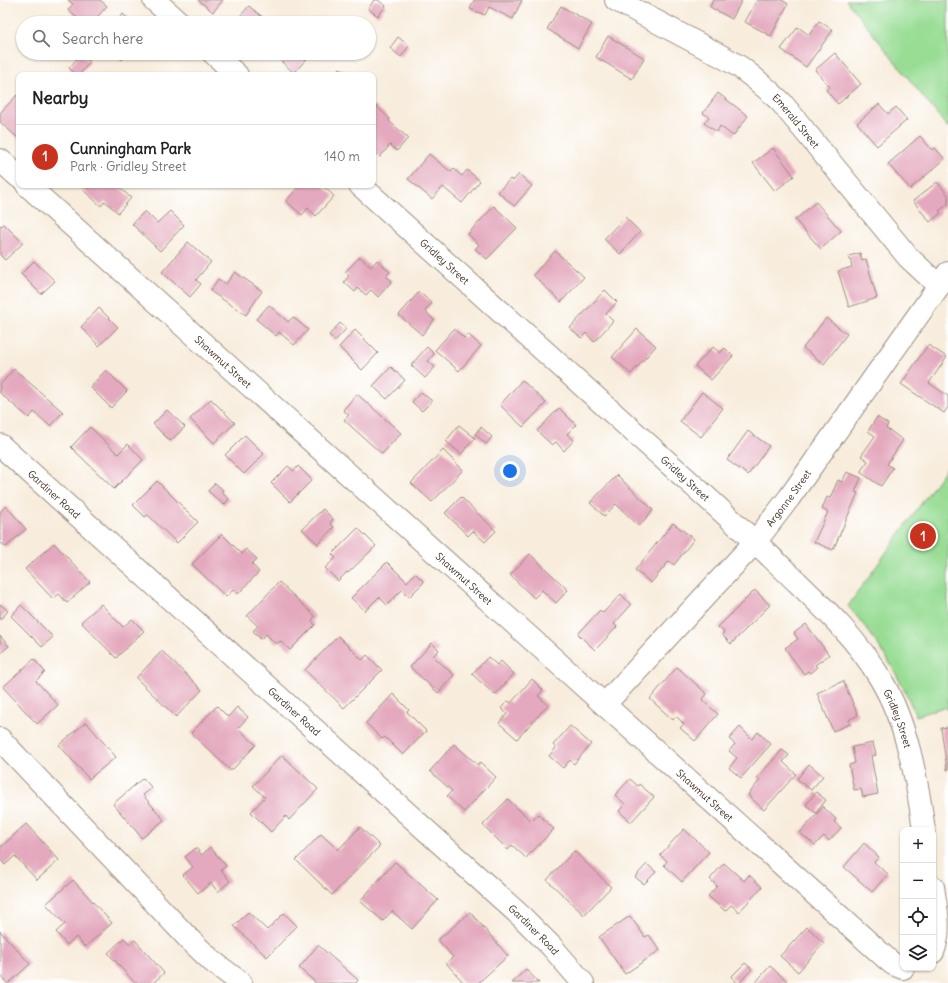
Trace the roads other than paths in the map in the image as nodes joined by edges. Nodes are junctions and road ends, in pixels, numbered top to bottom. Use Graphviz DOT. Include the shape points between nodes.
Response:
graph roads {
  1 [pos="154,0"];
  2 [pos="616,0"];
  3 [pos="172,16"];
  4 [pos="221,60"];
  5 [pos="234,72"];
  6 [pos="0,160"];
  7 [pos="16,174"];
  8 [pos="30,188"];
  9 [pos="363,188"];
  10 [pos="943,279"];
  11 [pos="0,445"];
  12 [pos="756,541"];
  13 [pos="605,704"];
  14 [pos="0,739"];
  15 [pos="924,827"];
  16 [pos="935,899"];
  17 [pos="936,943"];
  18 [pos="900,967"];
  19 [pos="241,983"];
  20 [pos="583,983"];
  1 -- 3 [label="street"];
  2 -- 10 [label="street, Emerald Street" via="740,67 768,90 792,114 908,257"];
  4 -- 5 [label="street"];
  6 -- 7 [label="street"];
  8 -- 13 [label="street, Shawmut Street"];
  9 -- 12 [label="street, Gridley Street"];
  10 -- 12 [label="street, Argonne Street"];
  11 -- 20 [label="street, Gardiner Road" via="523,918"];
  12 -- 13 [label="street, Argonne Street"];
  12 -- 15 [label="street, Gridley Street" via="831,614 858,645 880,678 890,696 904,734"];
  13 -- 18 [label="street, Shawmut Street" via="886,958"];
  14 -- 19 [label="street" via="190,940"];
  16 -- 17 [label="street" via="938,916"];
}
